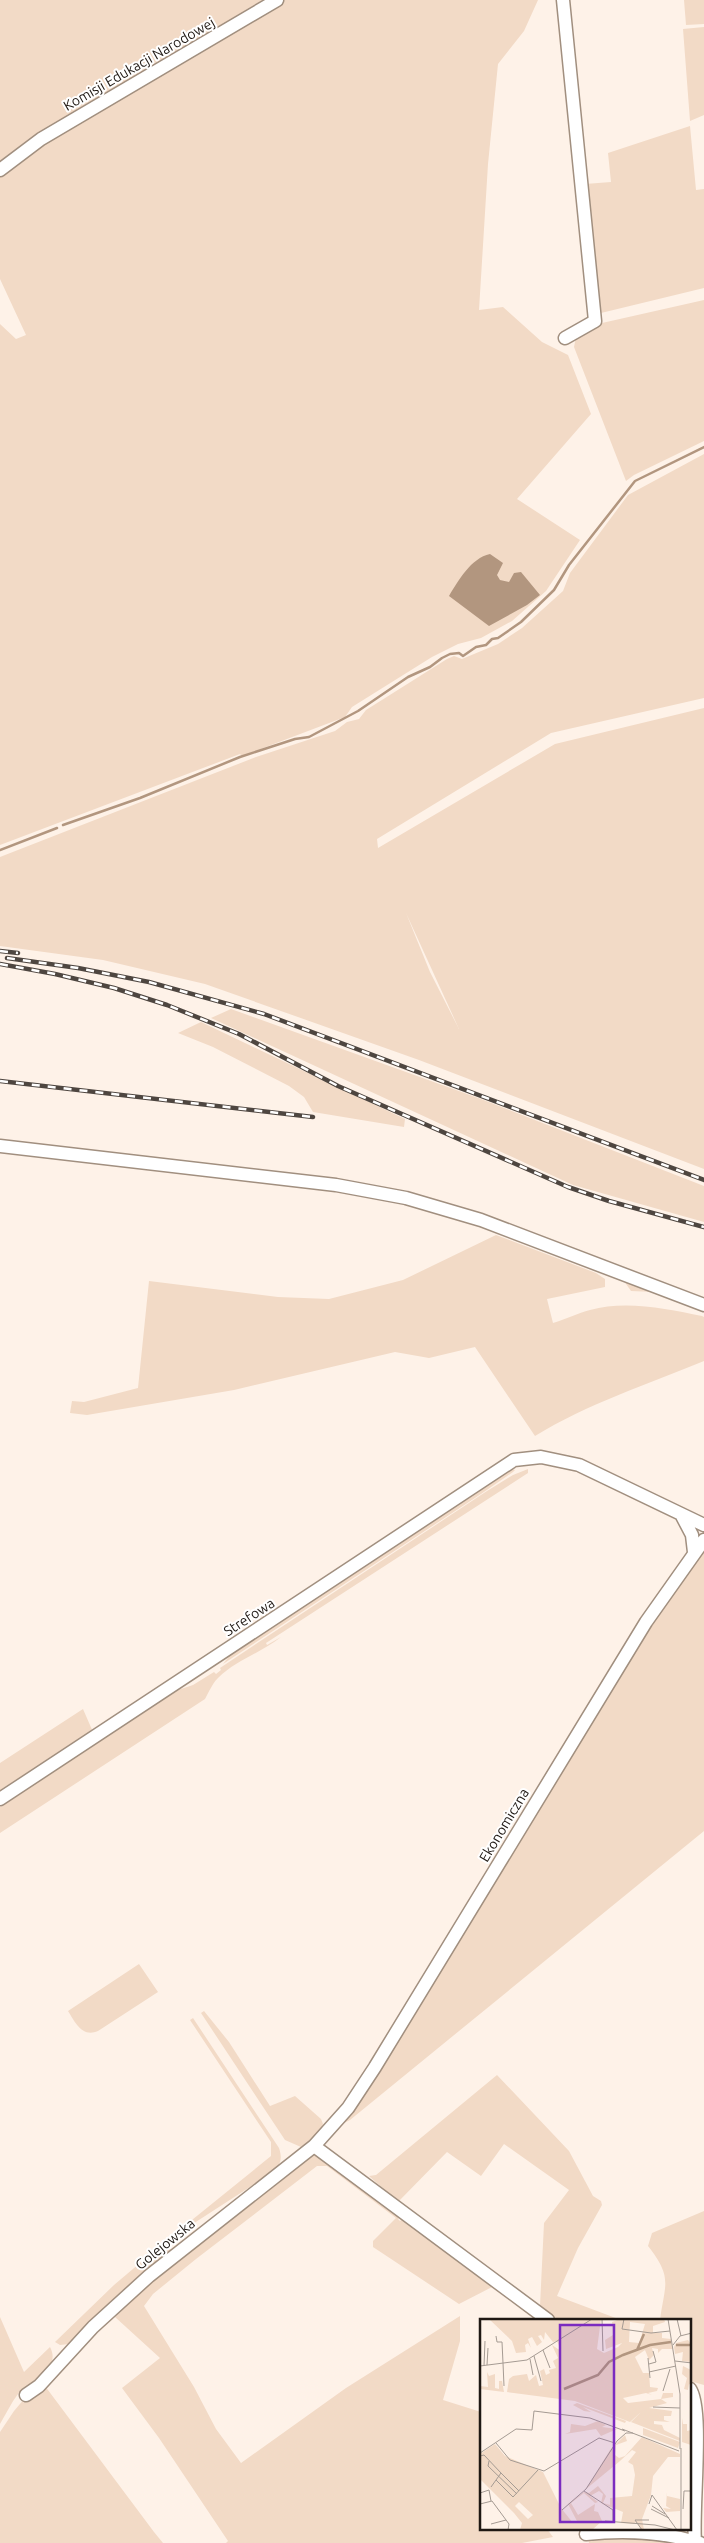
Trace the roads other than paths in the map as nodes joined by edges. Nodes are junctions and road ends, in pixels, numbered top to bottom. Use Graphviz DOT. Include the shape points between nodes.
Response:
graph roads {
  1 [pos="277,0"];
  2 [pos="563,0"];
  3 [pos="0,170"];
  4 [pos="565,338"];
  5 [pos="0,1146"];
  6 [pos="704,1305"];
  7 [pos="682,1516"];
  8 [pos="704,1525"];
  9 [pos="704,1540"];
  10 [pos="694,1552"];
  11 [pos="0,1799"];
  12 [pos="333,2126"];
  13 [pos="314,2146"];
  14 [pos="547,2319"];
  15 [pos="692,2392"];
  16 [pos="26,2395"];
  17 [pos="586,2534"];
  18 [pos="697,2542"];
  1 -- 3 [label="street, Komisji Edukacji Narodowej" via="48,134"];
  2 -- 4 [label="street" via="595,321"];
  5 -- 6 [label="street" via="336,1185 406,1198 481,1220"];
  7 -- 8 [label="street"];
  7 -- 10 [label="street" via="692,1535"];
  7 -- 11 [label="street, Strefowa" via="574,1463 541,1457 514,1460"];
  9 -- 10 [label="street, Ekonomiczna"];
  10 -- 12 [label="street, Ekonomiczna" via="646,1622 375,2067"];
  12 -- 13 [label="street, Golejowska"];
  13 -- 14 [label="street"];
  13 -- 16 [label="street, Golejowska" via="161,2265 93,2327 39,2386"];
  15 -- 18 [label="street" via="698,2402 701,2429 700,2481 694,2524"];
  17 -- 18 [label="street" via="636,2532"];
}
